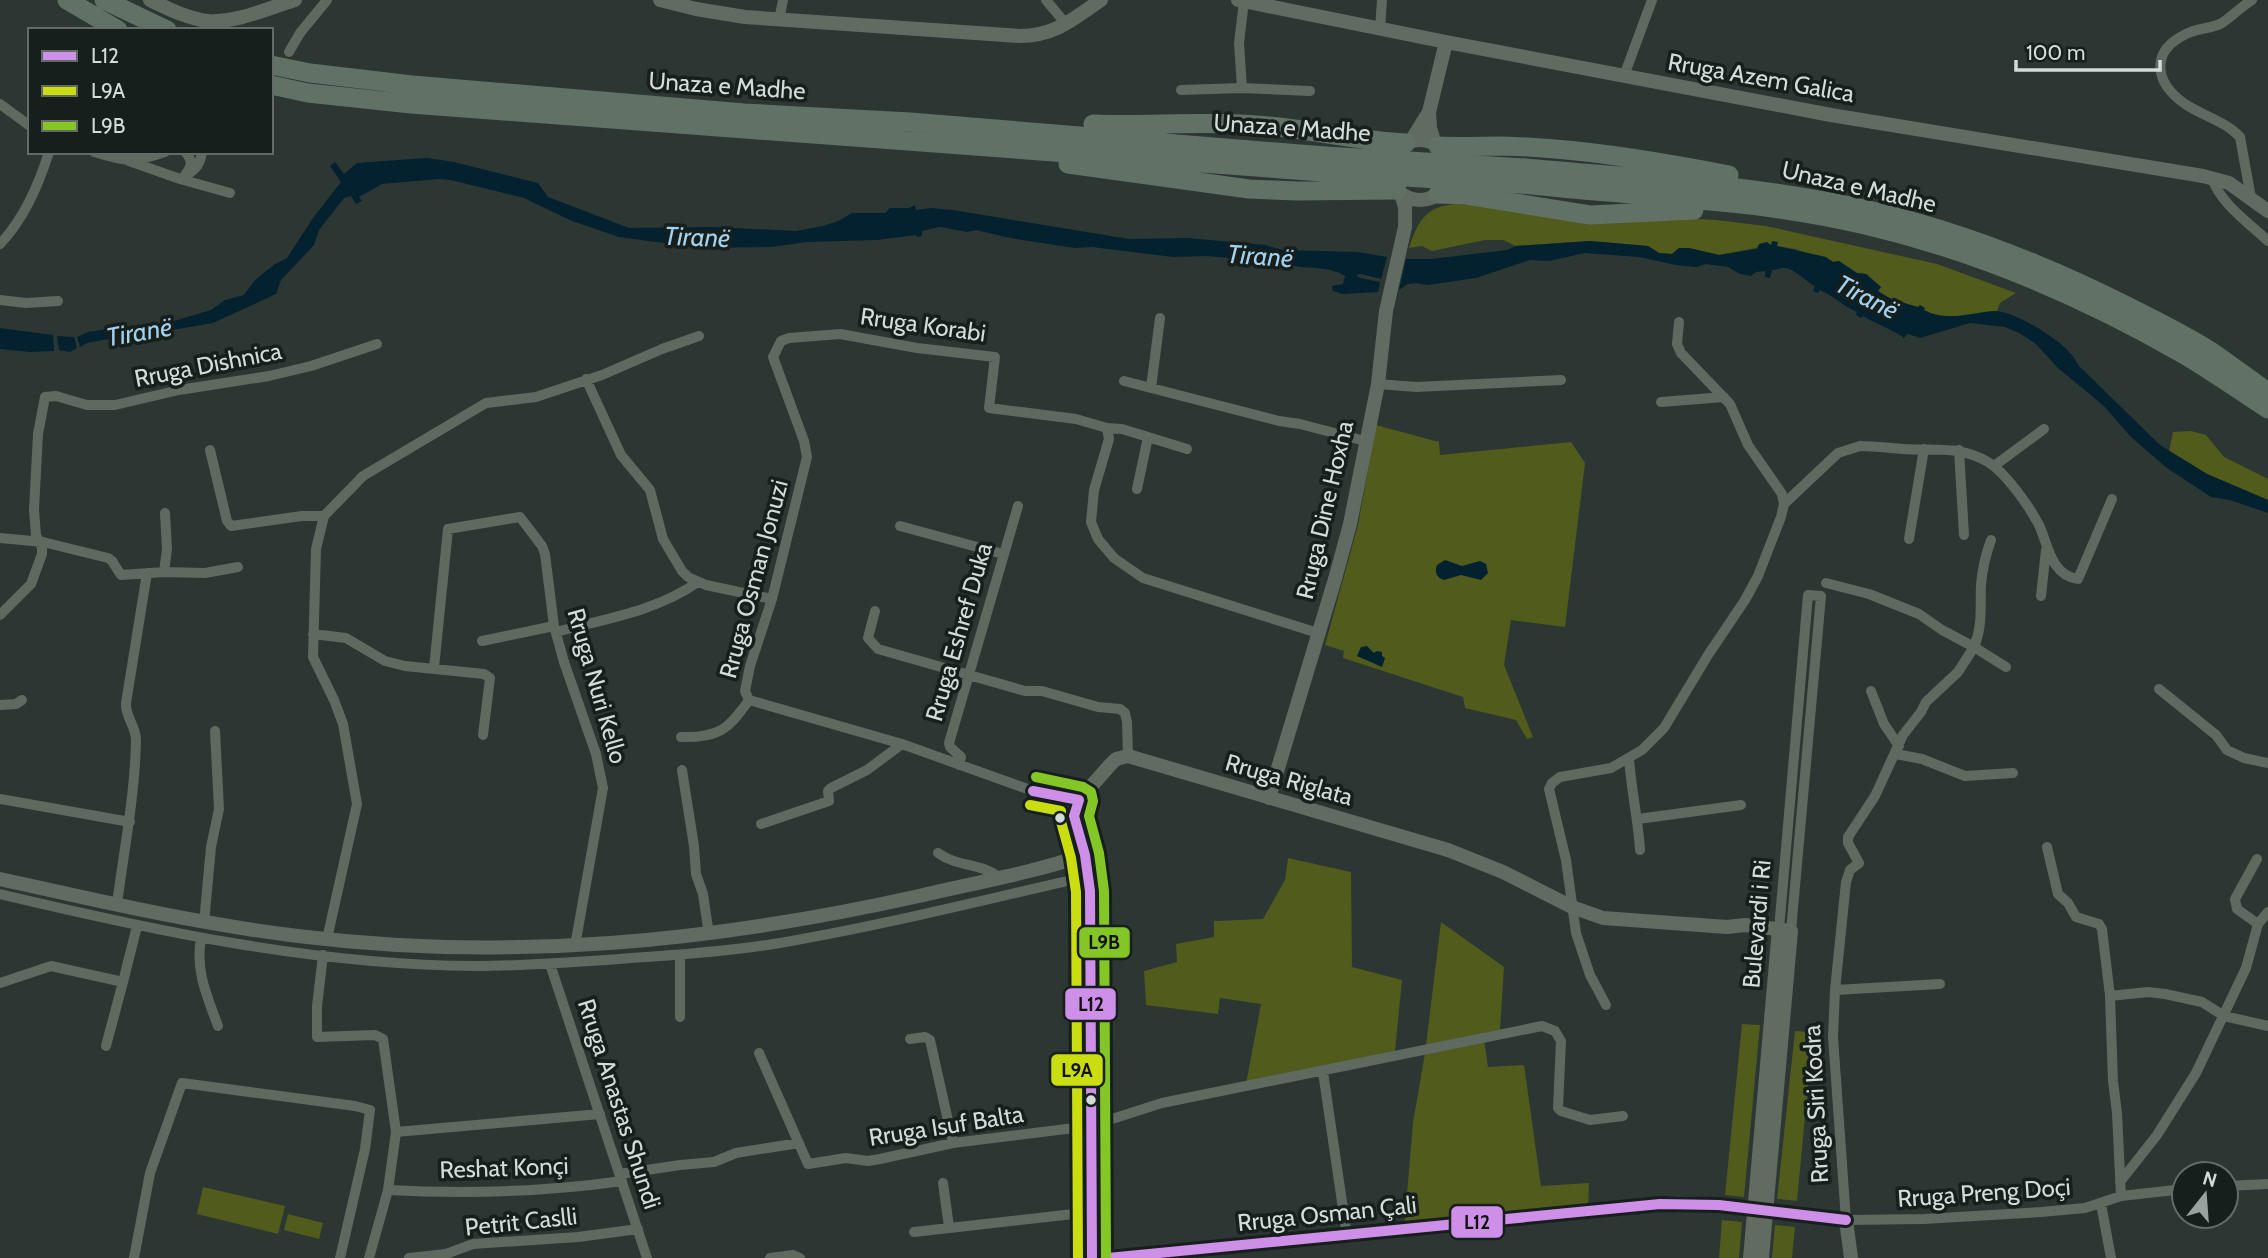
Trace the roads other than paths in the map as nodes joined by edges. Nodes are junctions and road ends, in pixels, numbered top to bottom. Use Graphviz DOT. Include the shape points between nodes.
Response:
graph roads {
  1 [pos="67,0"];
  2 [pos="104,0"];
  3 [pos="295,0"];
  4 [pos="327,0"];
  5 [pos="660,0"];
  6 [pos="783,0"];
  7 [pos="1101,0"];
  8 [pos="1382,0"];
  9 [pos="1652,0"];
  10 [pos="2252,0"];
  11 [pos="1241,1"];
  12 [pos="158,2"];
  13 [pos="1052,3"];
  14 [pos="779,20"];
  15 [pos="1066,24"];
  16 [pos="115,28"];
  17 [pos="163,28"];
  18 [pos="1380,29"];
  19 [pos="1446,42"];
  20 [pos="289,52"];
  21 [pos="273,65"];
  22 [pos="1624,76"];
  23 [pos="273,85"];
  24 [pos="1242,88"];
  25 [pos="1181,90"];
  26 [pos="1310,91"];
  27 [pos="0,104"];
  28 [pos="1429,113"];
  29 [pos="28,125"];
  30 [pos="824,126"];
  31 [pos="1409,142"];
  32 [pos="1436,145"];
  33 [pos="48,154"];
  34 [pos="102,154"];
  35 [pos="159,154"];
  36 [pos="187,154"];
  37 [pos="202,154"];
  38 [pos="129,161"];
  39 [pos="1523,176"];
  40 [pos="2212,178"];
  41 [pos="180,179"];
  42 [pos="1399,192"];
  43 [pos="230,193"];
  44 [pos="1431,197"];
  45 [pos="2251,198"];
  46 [pos="2268,211"];
  47 [pos="1404,234"];
  48 [pos="1975,241"];
  49 [pos="2268,241"];
  50 [pos="0,244"];
  51 [pos="1985,261"];
  52 [pos="0,300"];
  53 [pos="58,300"];
  54 [pos="1160,318"];
  55 [pos="1679,322"];
  56 [pos="699,336"];
  57 [pos="377,344"];
  58 [pos="777,346"];
  59 [pos="586,379"];
  60 [pos="1561,380"];
  61 [pos="1124,381"];
  62 [pos="1378,384"];
  63 [pos="1151,388"];
  64 [pos="2268,392"];
  65 [pos="1724,397"];
  66 [pos="1661,402"];
  67 [pos="2268,409"];
  68 [pos="1107,428"];
  69 [pos="2044,429"];
  70 [pos="1148,437"];
  71 [pos="1365,440"];
  72 [pos="1187,449"];
  73 [pos="1924,449"];
  74 [pos="210,450"];
  75 [pos="1959,450"];
  76 [pos="1994,466"];
  77 [pos="1137,489"];
  78 [pos="2112,499"];
  79 [pos="1784,504"];
  80 [pos="1018,506"];
  81 [pos="165,513"];
  82 [pos="324,516"];
  83 [pos="900,526"];
  84 [pos="1964,535"];
  85 [pos="0,538"];
  86 [pos="1909,539"];
  87 [pos="1991,540"];
  88 [pos="38,541"];
  89 [pos="2046,550"];
  90 [pos="1003,554"];
  91 [pos="238,567"];
  92 [pos="164,572"];
  93 [pos="147,573"];
  94 [pos="698,582"];
  95 [pos="1826,583"];
  96 [pos="2041,596"];
  97 [pos="772,599"];
  98 [pos="875,611"];
  99 [pos="0,615"];
  100 [pos="555,629"];
  101 [pos="1318,633"];
  102 [pos="313,634"];
  103 [pos="482,641"];
  104 [pos="1974,647"];
  105 [pos="2006,667"];
  106 [pos="434,668"];
  107 [pos="969,675"];
  108 [pos="2159,689"];
  109 [pos="1871,691"];
  110 [pos="22,700"];
  111 [pos="749,700"];
  112 [pos="0,705"];
  113 [pos="215,731"];
  114 [pos="483,735"];
  115 [pos="681,737"];
  116 [pos="902,744"];
  117 [pos="1898,750"];
  118 [pos="1128,757"];
  119 [pos="1629,758"];
  120 [pos="2268,763"];
  121 [pos="959,765"];
  122 [pos="682,770"];
  123 [pos="2013,773"];
  124 [pos="1033,791"];
  125 [pos="1269,798"];
  126 [pos="0,799"];
  127 [pos="1079,800"];
  128 [pos="1741,805"];
  129 [pos="1638,819"];
  130 [pos="130,822"];
  131 [pos="1074,822"];
  132 [pos="761,824"];
  133 [pos="2047,847"];
  134 [pos="1640,850"];
  135 [pos="938,853"];
  136 [pos="1085,855"];
  137 [pos="2257,859"];
  138 [pos="1088,876"];
  139 [pos="999,877"];
  140 [pos="0,879"];
  141 [pos="0,894"];
  142 [pos="117,904"];
  143 [pos="1572,907"];
  144 [pos="2268,912"];
  145 [pos="204,923"];
  146 [pos="2258,924"];
  147 [pos="137,926"];
  148 [pos="709,934"];
  149 [pos="1785,934"];
  150 [pos="201,939"];
  151 [pos="327,939"];
  152 [pos="575,947"];
  153 [pos="323,955"];
  154 [pos="680,955"];
  155 [pos="550,964"];
  156 [pos="123,982"];
  157 [pos="0,983"];
  158 [pos="1940,984"];
  159 [pos="1835,990"];
  160 [pos="2109,996"];
  161 [pos="1605,1005"];
  162 [pos="2224,1016"];
  163 [pos="680,1017"];
  164 [pos="218,1026"];
  165 [pos="2268,1027"];
  166 [pos="910,1039"];
  167 [pos="106,1046"];
  168 [pos="760,1053"];
  169 [pos="1323,1072"];
  170 [pos="600,1114"];
  171 [pos="1623,1116"];
  172 [pos="1090,1126"];
  173 [pos="396,1132"];
  174 [pos="799,1143"];
  175 [pos="953,1143"];
  176 [pos="621,1177"];
  177 [pos="2120,1182"];
  178 [pos="943,1183"];
  179 [pos="2268,1184"];
  180 [pos="2240,1185"];
  181 [pos="388,1191"];
  182 [pos="2170,1191"];
  183 [pos="2121,1196"];
  184 [pos="2101,1204"];
  185 [pos="1761,1210"];
  186 [pos="1091,1212"];
  187 [pos="1846,1220"];
  188 [pos="950,1227"];
  189 [pos="638,1229"];
  190 [pos="914,1232"];
  191 [pos="1348,1236"];
  192 [pos="1232,1253"];
  193 [pos="134,1258"];
  194 [pos="340,1258"];
  195 [pos="369,1258"];
  196 [pos="409,1258"];
  197 [pos="647,1258"];
  198 [pos="770,1258"];
  199 [pos="800,1258"];
  200 [pos="1092,1258"];
  201 [pos="1108,1258"];
  202 [pos="1750,1258"];
  203 [pos="1762,1258"];
  204 [pos="1851,1258"];
  205 [pos="2111,1258"];
  1 -- 16 [label="highway"];
  2 -- 17 [label="highway"];
  3 -- 12 [label="main road" via="208,21"];
  4 -- 20 [label="street"];
  5 -- 14 [label="main road" via="726,15"];
  6 -- 14 [label="street"];
  7 -- 15 [label="main road"];
  8 -- 18 [label="street"];
  9 -- 22 [label="street"];
  10 -- 45 [label="street" via="2220,24 2186,34 2165,49 2160,65 2160,75 2172,95 2240,137"];
  11 -- 18 [label="main road, Rruga Azem Galica"];
  11 -- 24 [label="street"];
  13 -- 15 [label="street"];
  14 -- 15 [label="main road" via="1006,36 1046,34"];
  18 -- 19 [label="main road, Rruga Azem Galica"];
  19 -- 22 [label="main road, Rruga Azem Galica"];
  19 -- 28 [label="main road, Rruga Dine Hoxha"];
  21 -- 30 [label="highway, Unaza e Madhe" via="412,85 744,113"];
  22 -- 40 [label="main road, Rruga Azem Galica"];
  23 -- 30 [label="highway, Unaza e Madhe" via="411,104"];
  24 -- 25 [label="street"];
  24 -- 26 [label="street"];
  27 -- 29 [label="street"];
  28 -- 31 [label="main road, Rruga Dine Hoxha"];
  28 -- 32 [label="main road, Rruga Dine Hoxha"];
  30 -- 31 [label="highway" via="880,114 1064,124 1253,125 1366,141"];
  30 -- 39 [label="highway, Unaza e Madhe, bridge" via="910,122 1324,164"];
  30 -- 42 [label="highway" via="921,149 1038,159 1249,189"];
  31 -- 32 [label="main road"];
  31 -- 42 [label="main road, Rruga Dine Hoxha" via="1396,151 1390,163 1390,177"];
  32 -- 44 [label="main road, Rruga Dine Hoxha" via="1446,156 1450,172 1445,187"];
  32 -- 48 [label="highway" via="1521,147 1665,163 1858,200 1951,227"];
  33 -- 50 [label="street" via="14,227"];
  34 -- 38 [label="street"];
  35 -- 38 [label="street"];
  36 -- 41 [label="street" via="191,167"];
  37 -- 41 [label="street" via="194,171"];
  38 -- 41 [label="street"];
  39 -- 48 [label="highway, Unaza e Madhe" via="1723,186 1795,196 1876,212"];
  39 -- 51 [label="highway, Unaza e Madhe" via="1818,215 1923,240"];
  40 -- 45 [label="main road, Rruga Azem Galica" via="2230,183"];
  40 -- 49 [label="street" via="2223,198"];
  41 -- 43 [label="street"];
  42 -- 44 [label="main road" via="1416,200"];
  42 -- 47 [label="main road, Rruga Dine Hoxha" via="1405,207"];
  44 -- 47 [label="main road, Rruga Dine Hoxha"];
  44 -- 51 [label="highway" via="1466,195 1590,215 1718,210 1759,214"];
  45 -- 46 [label="main road, Rruga Azem Galica"];
  47 -- 62 [label="main road, Rruga Dine Hoxha" via="1386,311"];
  48 -- 64 [label="highway, Unaza e Madhe" via="2084,285 2148,317 2210,351"];
  51 -- 67 [label="highway, Unaza e Madhe" via="2129,324"];
  52 -- 53 [label="street"];
  54 -- 63 [label="street"];
  55 -- 65 [label="street" via="1681,353"];
  56 -- 59 [label="street"];
  57 -- 88 [label="street, Rruga Dishnica" via="269,376 115,405 45,397 34,510"];
  58 -- 68 [label="street, Rruga Korabi" via="789,338 840,334 995,357 989,408 1076,419"];
  58 -- 97 [label="street, Rruga Osman Jonuzi" via="774,362 807,457"];
  59 -- 82 [label="street" via="536,397 486,403 363,476"];
  59 -- 94 [label="street" via="621,455 650,490 663,539 682,571"];
  60 -- 62 [label="street" via="1416,387"];
  61 -- 63 [label="street"];
  62 -- 71 [label="main road, Rruga Dine Hoxha"];
  63 -- 71 [label="street"];
  65 -- 66 [label="street"];
  65 -- 79 [label="street"];
  68 -- 70 [label="street"];
  68 -- 101 [label="street" via="1109,439 1094,490 1091,522 1114,558 1143,578"];
  69 -- 76 [label="street"];
  70 -- 72 [label="street"];
  70 -- 77 [label="street"];
  71 -- 101 [label="main road, Rruga Dine Hoxha" via="1343,552"];
  73 -- 75 [label="street"];
  73 -- 79 [label="street" via="1846,449"];
  73 -- 86 [label="street"];
  74 -- 82 [label="street" via="231,526"];
  75 -- 76 [label="street"];
  75 -- 84 [label="street"];
  76 -- 89 [label="street" via="2039,526"];
  78 -- 89 [label="street" via="2078,579 2060,571"];
  79 -- 119 [label="street" via="1745,600 1664,728"];
  80 -- 90 [label="street, Rruga Eshref Duka"];
  81 -- 92 [label="street"];
  82 -- 102 [label="street" via="316,549"];
  83 -- 90 [label="street"];
  85 -- 88 [label="street"];
  87 -- 104 [label="street" via="1981,587 1980,633"];
  88 -- 93 [label="street" via="108,558 121,575"];
  88 -- 99 [label="street" via="42,554 34,579"];
  89 -- 96 [label="street"];
  90 -- 107 [label="street, Rruga Eshref Duka"];
  91 -- 92 [label="street" via="205,573"];
  92 -- 93 [label="street"];
  93 -- 130 [label="street" via="125,711 136,737"];
  94 -- 97 [label="street"];
  94 -- 100 [label="street" via="650,607"];
  95 -- 104 [label="street" via="1919,614"];
  97 -- 111 [label="street, Rruga Osman Jonuzi" via="748,673 745,691"];
  98 -- 107 [label="street" via="868,638 873,646"];
  100 -- 103 [label="street"];
  100 -- 106 [label="street, Rruga Nuri Kello" via="545,554 520,517 448,529"];
  100 -- 152 [label="street, Rruga Nuri Kello" via="603,788"];
  101 -- 125 [label="main road, Rruga Dine Hoxha"];
  102 -- 106 [label="street" via="346,638 385,661"];
  102 -- 151 [label="street" via="313,657 342,724 357,804"];
  104 -- 105 [label="street"];
  104 -- 117 [label="street" via="1958,672 1926,702"];
  106 -- 114 [label="street" via="490,678"];
  107 -- 118 [label="street" via="1120,709 1127,722"];
  107 -- 121 [label="street, Rruga Eshref Duka" via="949,743 961,757"];
  108 -- 120 [label="street" via="2227,750"];
  109 -- 117 [label="street"];
  110 -- 112 [label="street"];
  111 -- 115 [label="street" via="719,733"];
  111 -- 116 [label="street, Rruga Osman Jonuzi"];
  113 -- 145 [label="street" via="219,809"];
  116 -- 121 [label="street, Rruga Osman Jonuzi"];
  116 -- 132 [label="street" via="867,770 828,790 829,801"];
  117 -- 123 [label="street" via="1965,776"];
  117 -- 159 [label="street, Rruga Siri Kodra" via="1848,837 1859,863 1846,882"];
  118 -- 125 [label="main road, Rruga Riglata"];
  118 -- 127 [label="main road" via="1116,759"];
  119 -- 129 [label="street"];
  119 -- 143 [label="street" via="1611,768 1560,777 1549,789"];
  121 -- 124 [label="street, Rruga Osman Jonuzi"];
  122 -- 148 [label="street"];
  124 -- 127 [label="street, Rruga Osman Jonuzi"];
  124 -- 131 [label="street, Rruga Osman Jonuzi"];
  125 -- 143 [label="main road, Rruga Riglata" via="1477,861"];
  126 -- 130 [label="street"];
  127 -- 131 [label="main road"];
  128 -- 129 [label="street"];
  129 -- 134 [label="street"];
  130 -- 142 [label="street"];
  131 -- 136 [label="main road"];
  133 -- 160 [label="street" via="2057,894 2077,917 2102,929"];
  135 -- 139 [label="street"];
  136 -- 138 [label="main road"];
  136 -- 139 [label="main road"];
  137 -- 146 [label="street" via="2235,899 2237,909"];
  138 -- 154 [label="street" via="810,937"];
  138 -- 172 [label="main road"];
  139 -- 148 [label="main road" via="810,919"];
  140 -- 142 [label="main road"];
  141 -- 147 [label="street"];
  142 -- 145 [label="main road"];
  143 -- 149 [label="main road" via="1618,920 1745,925"];
  143 -- 161 [label="street" via="1582,953"];
  144 -- 146 [label="street"];
  145 -- 151 [label="main road"];
  146 -- 162 [label="street" via="2246,968"];
  147 -- 150 [label="street"];
  147 -- 156 [label="street"];
  148 -- 152 [label="main road"];
  149 -- 149 [label="street, Bulevardi i Ri" via="1821,596 1808,595"];
  149 -- 185 [label="main road, Bulevardi i Ri"];
  150 -- 153 [label="street"];
  150 -- 164 [label="street" via="201,976"];
  151 -- 152 [label="main road" via="449,947"];
  153 -- 155 [label="street" via="418,964"];
  153 -- 173 [label="street" via="317,1037 381,1037"];
  154 -- 155 [label="street"];
  154 -- 163 [label="street"];
  155 -- 170 [label="street, Rruga Anastas Shundi"];
  156 -- 157 [label="street" via="51,966"];
  156 -- 167 [label="street"];
  158 -- 159 [label="street"];
  159 -- 187 [label="street, Rruga Siri Kodra" via="1833,1037"];
  160 -- 162 [label="street" via="2165,994 2202,1002"];
  160 -- 177 [label="street"];
  162 -- 165 [label="street"];
  162 -- 177 [label="street" via="2177,1105"];
  166 -- 175 [label="street" via="930,1040"];
  168 -- 174 [label="street"];
  169 -- 171 [label="street, Rruga Isuf Balta" via="1550,1027 1561,1041 1558,1108 1590,1120"];
  169 -- 172 [label="street, Rruga Isuf Balta" via="1162,1103"];
  169 -- 191 [label="street"];
  170 -- 173 [label="street"];
  170 -- 176 [label="street, Rruga Anastas Shundi"];
  172 -- 175 [label="street, Rruga Isuf Balta"];
  172 -- 186 [label="main road"];
  173 -- 181 [label="street"];
  174 -- 175 [label="street, Rruga Isuf Balta" via="808,1164 846,1158 880,1160"];
  174 -- 176 [label="street"];
  176 -- 181 [label="street, Reshat Konçi" via="564,1187"];
  176 -- 189 [label="street, Rruga Anastas Shundi"];
  177 -- 183 [label="street"];
  178 -- 188 [label="street"];
  179 -- 180 [label="street"];
  181 -- 195 [label="street"];
  182 -- 183 [label="street, Rruga Preng Doçi"];
  183 -- 184 [label="street, Rruga Preng Doçi"];
  184 -- 187 [label="street, Rruga Preng Doçi" via="1996,1216"];
  184 -- 205 [label="street"];
  185 -- 187 [label="main road, Rruga Osman Çali"];
  185 -- 191 [label="main road, Rruga Osman Çali" via="1660,1204"];
  185 -- 202 [label="main road, Bulevardi i Ri"];
  185 -- 203 [label="main road, Bulevardi i Ri"];
  186 -- 188 [label="street"];
  186 -- 200 [label="main road"];
  187 -- 204 [label="main road, Rruga Siri Kodra"];
  188 -- 190 [label="street"];
  189 -- 196 [label="street, Petrit Caslli" via="473,1244 446,1254"];
  189 -- 197 [label="street, Rruga Anastas Shundi"];
  191 -- 192 [label="main road, Rruga Osman Çali"];
  192 -- 201 [label="main road, Rruga Osman Çali"];
  193 -- 194 [label="street" via="150,1173 182,1083 370,1110"];
  198 -- 199 [label="street"];
}
